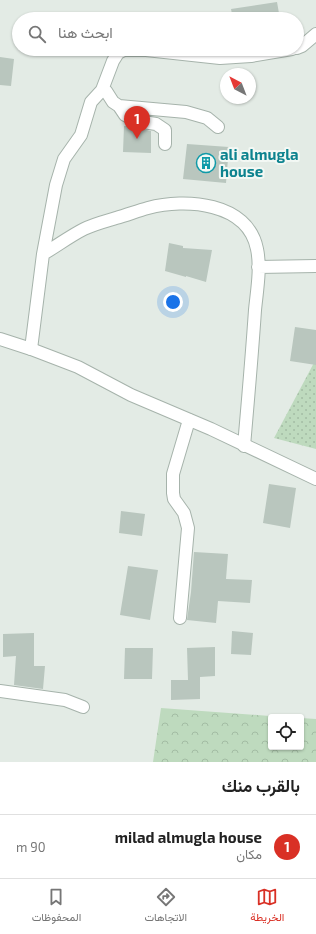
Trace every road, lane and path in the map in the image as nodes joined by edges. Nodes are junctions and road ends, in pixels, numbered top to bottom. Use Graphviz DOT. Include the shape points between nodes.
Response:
graph roads {
  1 [pos="316,34"];
  2 [pos="304,44"];
  3 [pos="116,56"];
  4 [pos="202,56"];
  5 [pos="251,56"];
  6 [pos="102,90"];
  7 [pos="119,106"];
  8 [pos="218,126"];
  9 [pos="165,144"];
  10 [pos="43,254"];
  11 [pos="316,266"];
  12 [pos="258,267"];
  13 [pos="0,339"];
  14 [pos="31,349"];
  15 [pos="189,420"];
  16 [pos="244,446"];
  17 [pos="316,479"];
  18 [pos="180,618"];
  19 [pos="0,691"];
  20 [pos="83,707"];
  1 -- 2 [label="street"];
  3 -- 6 [label="street"];
  4 -- 5 [label="street"];
  6 -- 7 [label="street" via="106,91"];
  6 -- 10 [label="street" via="91,102 81,135 64,159 56,185"];
  7 -- 8 [label="street" via="186,112 207,118"];
  7 -- 9 [label="street" via="125,115 137,121 156,124 165,130"];
  10 -- 12 [label="street" via="85,228 149,208 174,204 197,205 221,209 238,217 252,234 257,248"];
  10 -- 14 [label="street"];
  11 -- 12 [label="street"];
  12 -- 16 [label="street"];
  13 -- 14 [label="street"];
  14 -- 15 [label="street" via="78,367"];
  15 -- 16 [label="street"];
  15 -- 18 [label="street" via="172,483 174,499 184,514 188,528"];
  16 -- 17 [label="street"];
  19 -- 20 [label="street" via="60,698"];
}
